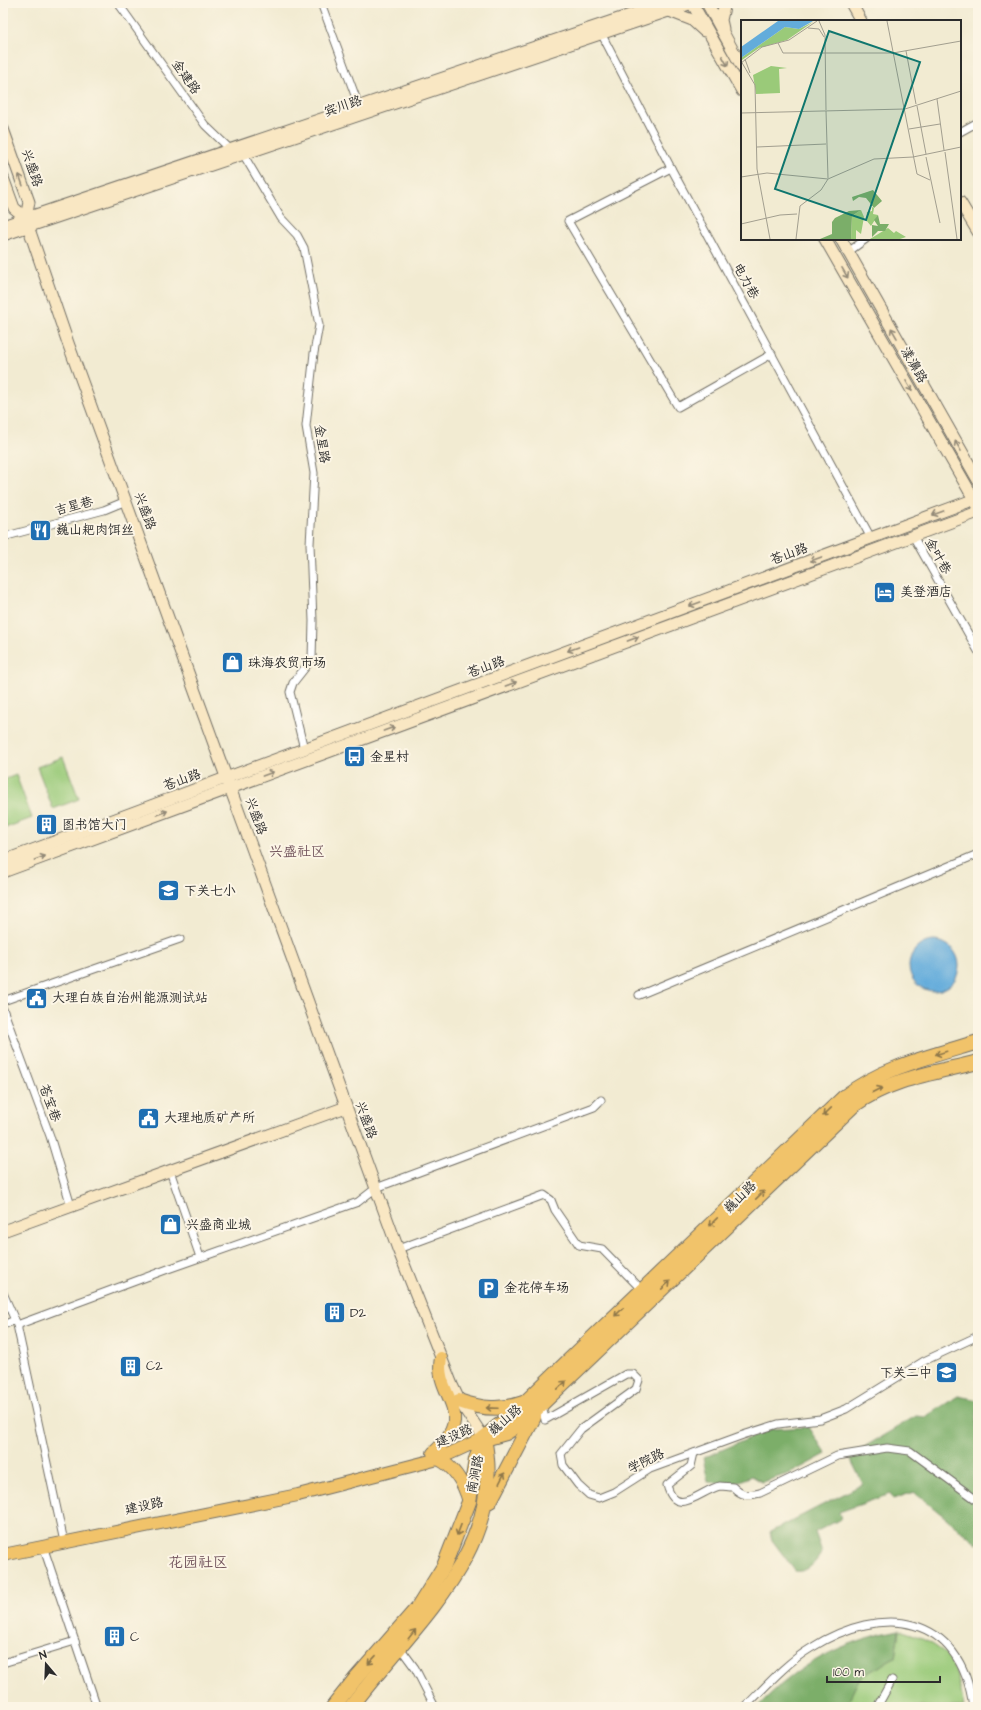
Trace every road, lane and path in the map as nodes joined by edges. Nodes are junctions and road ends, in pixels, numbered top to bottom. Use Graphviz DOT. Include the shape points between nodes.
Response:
graph roads {
  1 [pos="118,3"];
  2 [pos="321,3"];
  3 [pos="692,3"];
  4 [pos="707,3"];
  5 [pos="725,3"];
  6 [pos="844,3"];
  7 [pos="851,3"];
  8 [pos="663,6"];
  9 [pos="853,20"];
  10 [pos="860,20"];
  11 [pos="601,33"];
  12 [pos="724,34"];
  13 [pos="711,36"];
  14 [pos="741,64"];
  15 [pos="741,89"];
  16 [pos="358,106"];
  17 [pos="978,122"];
  18 [pos="3,128"];
  19 [pos="961,131"];
  20 [pos="230,149"];
  21 [pos="243,154"];
  22 [pos="671,168"];
  23 [pos="3,178"];
  24 [pos="961,204"];
  25 [pos="27,222"];
  26 [pos="3,226"];
  27 [pos="978,232"];
  28 [pos="3,235"];
  29 [pos="826,240"];
  30 [pos="842,240"];
  31 [pos="865,240"];
  32 [pos="848,252"];
  33 [pos="772,354"];
  34 [pos="978,480"];
  35 [pos="126,501"];
  36 [pos="977,501"];
  37 [pos="978,512"];
  38 [pos="913,536"];
  39 [pos="3,537"];
  40 [pos="871,538"];
  41 [pos="978,651"];
  42 [pos="304,749"];
  43 [pos="229,783"];
  44 [pos="978,854"];
  45 [pos="3,861"];
  46 [pos="3,872"];
  47 [pos="180,939"];
  48 [pos="639,995"];
  49 [pos="3,1001"];
  50 [pos="3,1009"];
  51 [pos="978,1042"];
  52 [pos="914,1062"];
  53 [pos="978,1062"];
  54 [pos="918,1076"];
  55 [pos="857,1095"];
  56 [pos="601,1100"];
  57 [pos="346,1108"];
  58 [pos="170,1171"];
  59 [pos="376,1188"];
  60 [pos="71,1206"];
  61 [pos="3,1231"];
  62 [pos="398,1249"];
  63 [pos="200,1257"];
  64 [pos="642,1290"];
  65 [pos="3,1293"];
  66 [pos="17,1324"];
  67 [pos="3,1325"];
  68 [pos="978,1336"];
  69 [pos="441,1358"];
  70 [pos="459,1400"];
  71 [pos="525,1402"];
  72 [pos="542,1404"];
  73 [pos="545,1420"];
  74 [pos="526,1432"];
  75 [pos="484,1438"];
  76 [pos="694,1453"];
  77 [pos="436,1456"];
  78 [pos="978,1501"];
  79 [pos="469,1502"];
  80 [pos="478,1525"];
  81 [pos="63,1537"];
  82 [pos="43,1546"];
  83 [pos="3,1549"];
  84 [pos="3,1555"];
  85 [pos="75,1641"];
  86 [pos="396,1644"];
  87 [pos="3,1664"];
  88 [pos="892,1680"];
  89 [pos="97,1707"];
  90 [pos="333,1707"];
  91 [pos="351,1707"];
  92 [pos="435,1707"];
  93 [pos="745,1707"];
  94 [pos="876,1707"];
  95 [pos="973,1707"];
  1 -- 20 [label="street, 金建路" via="205,125"];
  2 -- 16 [label="street"];
  3 -- 8 [label="main road, 宾川路"];
  3 -- 13 [label="main road"];
  4 -- 12 [label="main road"];
  5 -- 12 [label="main road" via="721,20"];
  6 -- 9 [label="main road"];
  7 -- 10 [label="main road"];
  8 -- 11 [label="main road, 宾川路"];
  8 -- 13 [label="main road" via="692,20"];
  8 -- 16 [label="main road, 宾川路"];
  11 -- 21 [label="main road, 宾川路"];
  11 -- 22 [label="street, 电力巷"];
  12 -- 14 [label="main road"];
  13 -- 15 [label="main road, one-way"];
  16 -- 20 [label="main road, 宾川路"];
  17 -- 19 [label="street"];
  25 -- 18 [label="main road, 兴盛路, one-way" via="29,202"];
  20 -- 21 [label="street, 金建路"];
  20 -- 25 [label="main road, 宾川路"];
  21 -- 25 [label="main road, 宾川路"];
  21 -- 42 [label="street, 金星路" via="281,218 298,235 304,248 319,326 306,426 314,473 310,544 312,659 293,683 290,692"];
  22 -- 33 [label="street, 电力巷"];
  22 -- 33 [label="street" via="568,221 678,407"];
  23 -- 25 [label="main road, 兴盛路" via="14,208"];
  24 -- 27 [label="main road"];
  25 -- 26 [label="main road, 宾川路"];
  25 -- 28 [label="main road, 宾川路"];
  25 -- 35 [label="main road, 兴盛路"];
  29 -- 36 [label="main road, 漾濞路, one-way"];
  30 -- 32 [label="main road, 漾濞路"];
  31 -- 32 [label="street"];
  34 -- 32 [label="main road, 漾濞路, one-way"];
  33 -- 40 [label="street, 电力巷"];
  35 -- 39 [label="street, 吉星巷" via="104,510"];
  35 -- 43 [label="main road, 兴盛路"];
  36 -- 40 [label="main road, 苍山路, one-way"];
  37 -- 38 [label="main road, 苍山路"];
  38 -- 41 [label="street, 金叶巷"];
  43 -- 38 [label="main road, 苍山路, one-way"];
  40 -- 42 [label="main road, 苍山路, one-way"];
  42 -- 43 [label="main road, 苍山路"];
  43 -- 45 [label="main road, 苍山路"];
  46 -- 43 [label="main road, 苍山路, one-way"];
  43 -- 57 [label="main road, 兴盛路"];
  44 -- 48 [label="street"];
  47 -- 49 [label="street"];
  50 -- 60 [label="street, 苍宝巷" via="50,1136"];
  51 -- 52 [label="highway, 巍山路, one-way"];
  52 -- 54 [label="highway"];
  52 -- 55 [label="highway, 巍山路" via="878,1075"];
  53 -- 54 [label="highway, 巍山路"];
  55 -- 54 [label="highway, 巍山路, one-way"];
  55 -- 64 [label="highway, 巍山路, one-way" via="826,1113"];
  72 -- 55 [label="highway, 巍山路, one-way" via="835,1122"];
  56 -- 59 [label="street" via="594,1107"];
  57 -- 58 [label="main road"];
  57 -- 59 [label="main road, 兴盛路"];
  58 -- 60 [label="main road"];
  58 -- 63 [label="street"];
  59 -- 62 [label="main road, 兴盛路"];
  59 -- 63 [label="street" via="358,1202"];
  60 -- 61 [label="main road"];
  62 -- 64 [label="street" via="544,1195 552,1200 555,1210 579,1245 602,1249"];
  62 -- 69 [label="main road, 兴盛路"];
  63 -- 66 [label="street"];
  64 -- 71 [label="highway, 巍山路, one-way"];
  65 -- 66 [label="street"];
  66 -- 67 [label="street"];
  66 -- 81 [label="street"];
  68 -- 76 [label="street, 学院路" via="924,1361 846,1409 820,1419 778,1424"];
  69 -- 70 [label="main road, 兴盛路"];
  69 -- 77 [label="main road" via="442,1374 455,1417 449,1434"];
  71 -- 70 [label="highway, one-way" via="507,1408 493,1408 478,1407"];
  70 -- 75 [label="main road, 兴盛路"];
  71 -- 75 [label="highway, 巍山路"];
  72 -- 73 [label="street"];
  72 -- 74 [label="highway"];
  72 -- 75 [label="highway, 巍山路" via="511,1431"];
  73 -- 74 [label="street"];
  73 -- 76 [label="street, 学院路" via="626,1374 633,1374 639,1380 636,1389 581,1430 561,1454 561,1462 574,1480 589,1495 599,1498 614,1492 650,1469"];
  80 -- 74 [label="highway, one-way"];
  75 -- 77 [label="main road, 建设路" via="465,1442"];
  75 -- 79 [label="highway, 南涧路" via="476,1459"];
  75 -- 80 [label="highway, 南涧路" via="488,1484"];
  76 -- 78 [label="street" via="691,1466 667,1485 677,1500 686,1502 719,1486 733,1487 740,1494 747,1496 760,1493 837,1456 887,1448 910,1451"];
  77 -- 79 [label="main road" via="457,1475"];
  77 -- 81 [label="main road, 建设路"];
  77 -- 82 [label="main road, 建设路" via="298,1495"];
  79 -- 86 [label="highway, 南涧路, one-way" via="444,1566"];
  86 -- 80 [label="highway, 南涧路, one-way" via="434,1608"];
  81 -- 83 [label="main road, 建设路"];
  82 -- 84 [label="main road, 建设路"];
  82 -- 85 [label="street"];
  85 -- 87 [label="street"];
  85 -- 89 [label="street"];
  86 -- 90 [label="highway, 南涧路, one-way" via="352,1682"];
  86 -- 91 [label="highway, 南涧路"];
  86 -- 92 [label="street" via="415,1668"];
  88 -- 94 [label="street"];
  93 -- 95 [label="street" via="794,1660 821,1642 865,1626 894,1621 920,1627 950,1647 963,1668"];
}
